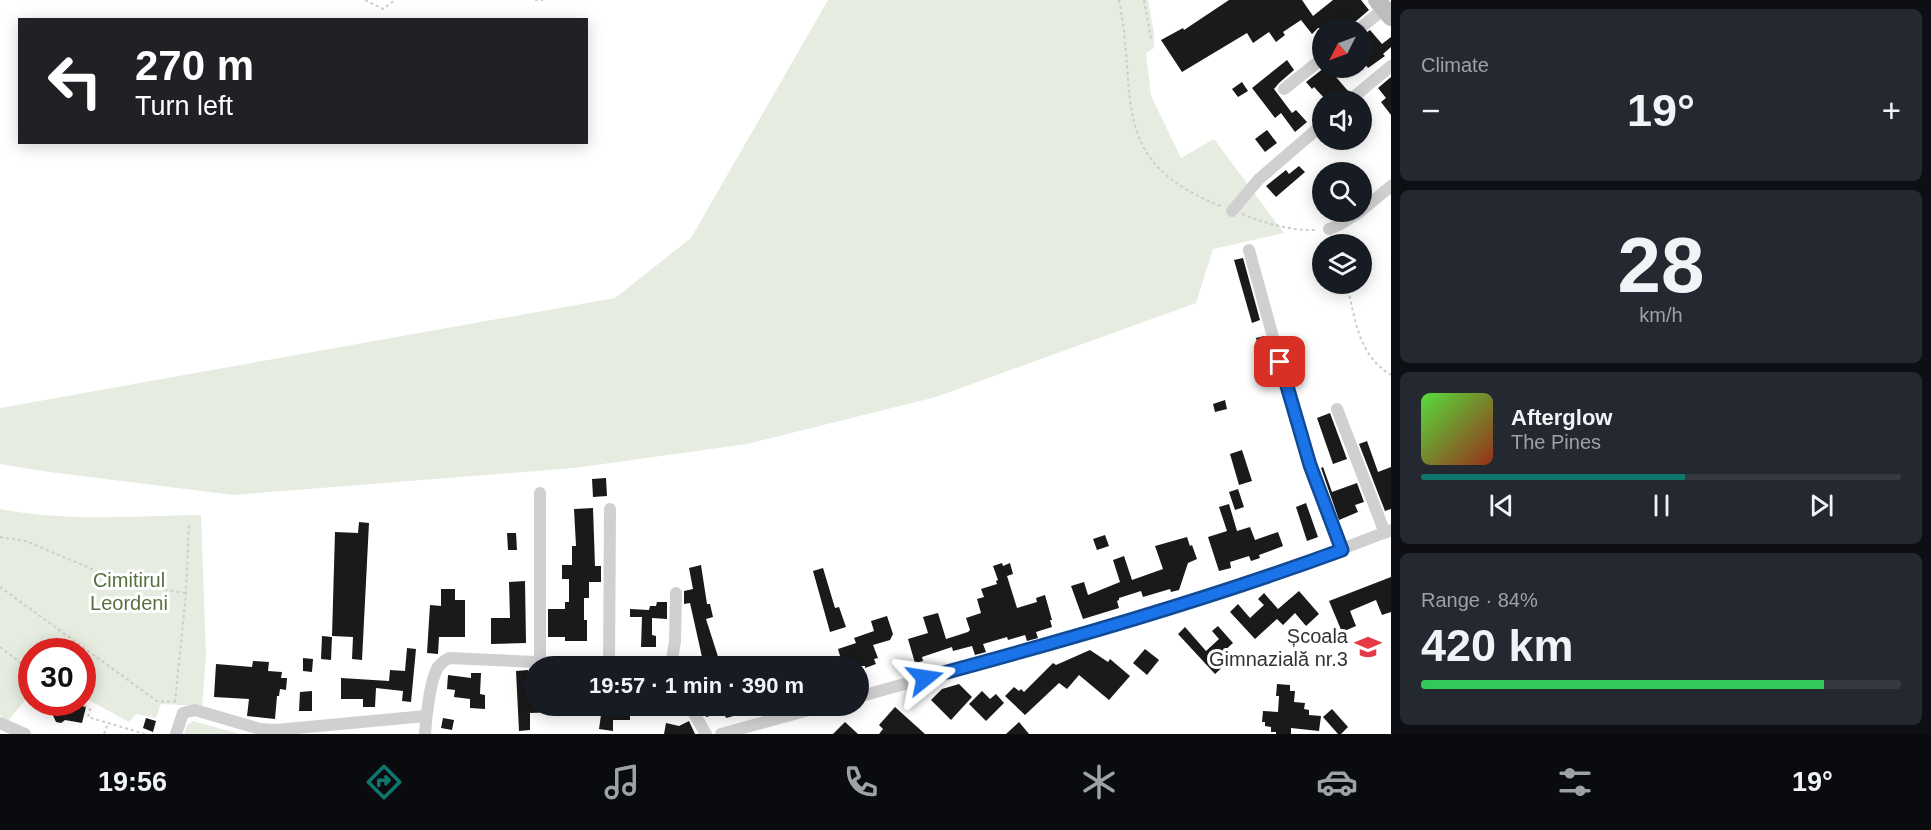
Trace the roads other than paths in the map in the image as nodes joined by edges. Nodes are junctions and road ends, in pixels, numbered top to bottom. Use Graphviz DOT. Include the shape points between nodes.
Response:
graph roads {
  1 [pos="1384,9"];
  2 [pos="1372,18"];
  3 [pos="1391,66"];
  4 [pos="1312,67"];
  5 [pos="1284,89"];
  6 [pos="1362,90"];
  7 [pos="1312,133"];
  8 [pos="1391,186"];
  9 [pos="1372,202"];
  10 [pos="1232,211"];
  11 [pos="1344,222"];
  12 [pos="1329,229"];
  13 [pos="1249,250"];
  14 [pos="1337,409"];
  15 [pos="540,493"];
  16 [pos="610,508"];
  17 [pos="1388,532"];
  18 [pos="1342,550"];
  19 [pos="676,593"];
  20 [pos="540,656"];
  21 [pos="609,656"];
  22 [pos="673,656"];
  23 [pos="524,660"];
  24 [pos="869,694"];
  25 [pos="426,716"];
  26 [pos="695,716"];
  27 [pos="787,716"];
  28 [pos="0,723"];
  29 [pos="266,732"];
  30 [pos="25,734"];
  31 [pos="176,734"];
  32 [pos="425,734"];
  33 [pos="706,734"];
  34 [pos="721,734"];
  1 -- 2 [label="street"];
  3 -- 6 [label="street"];
  4 -- 5 [label="street"];
  7 -- 10 [label="street" via="1259,179"];
  8 -- 9 [label="street"];
  11 -- 12 [label="street"];
  13 -- 18 [label="street" via="1300,434"];
  14 -- 17 [label="street"];
  15 -- 20 [label="street"];
  16 -- 21 [label="street"];
  17 -- 18 [label="street"];
  18 -- 24 [label="street" via="1122,623"];
  19 -- 22 [label="street"];
  23 -- 25 [label="street" via="449,658 436,670"];
  25 -- 29 [label="street"];
  25 -- 32 [label="street"];
  26 -- 33 [label="street"];
  27 -- 34 [label="street"];
  28 -- 30 [label="street"];
  29 -- 31 [label="street" via="195,710 183,713"];
}
